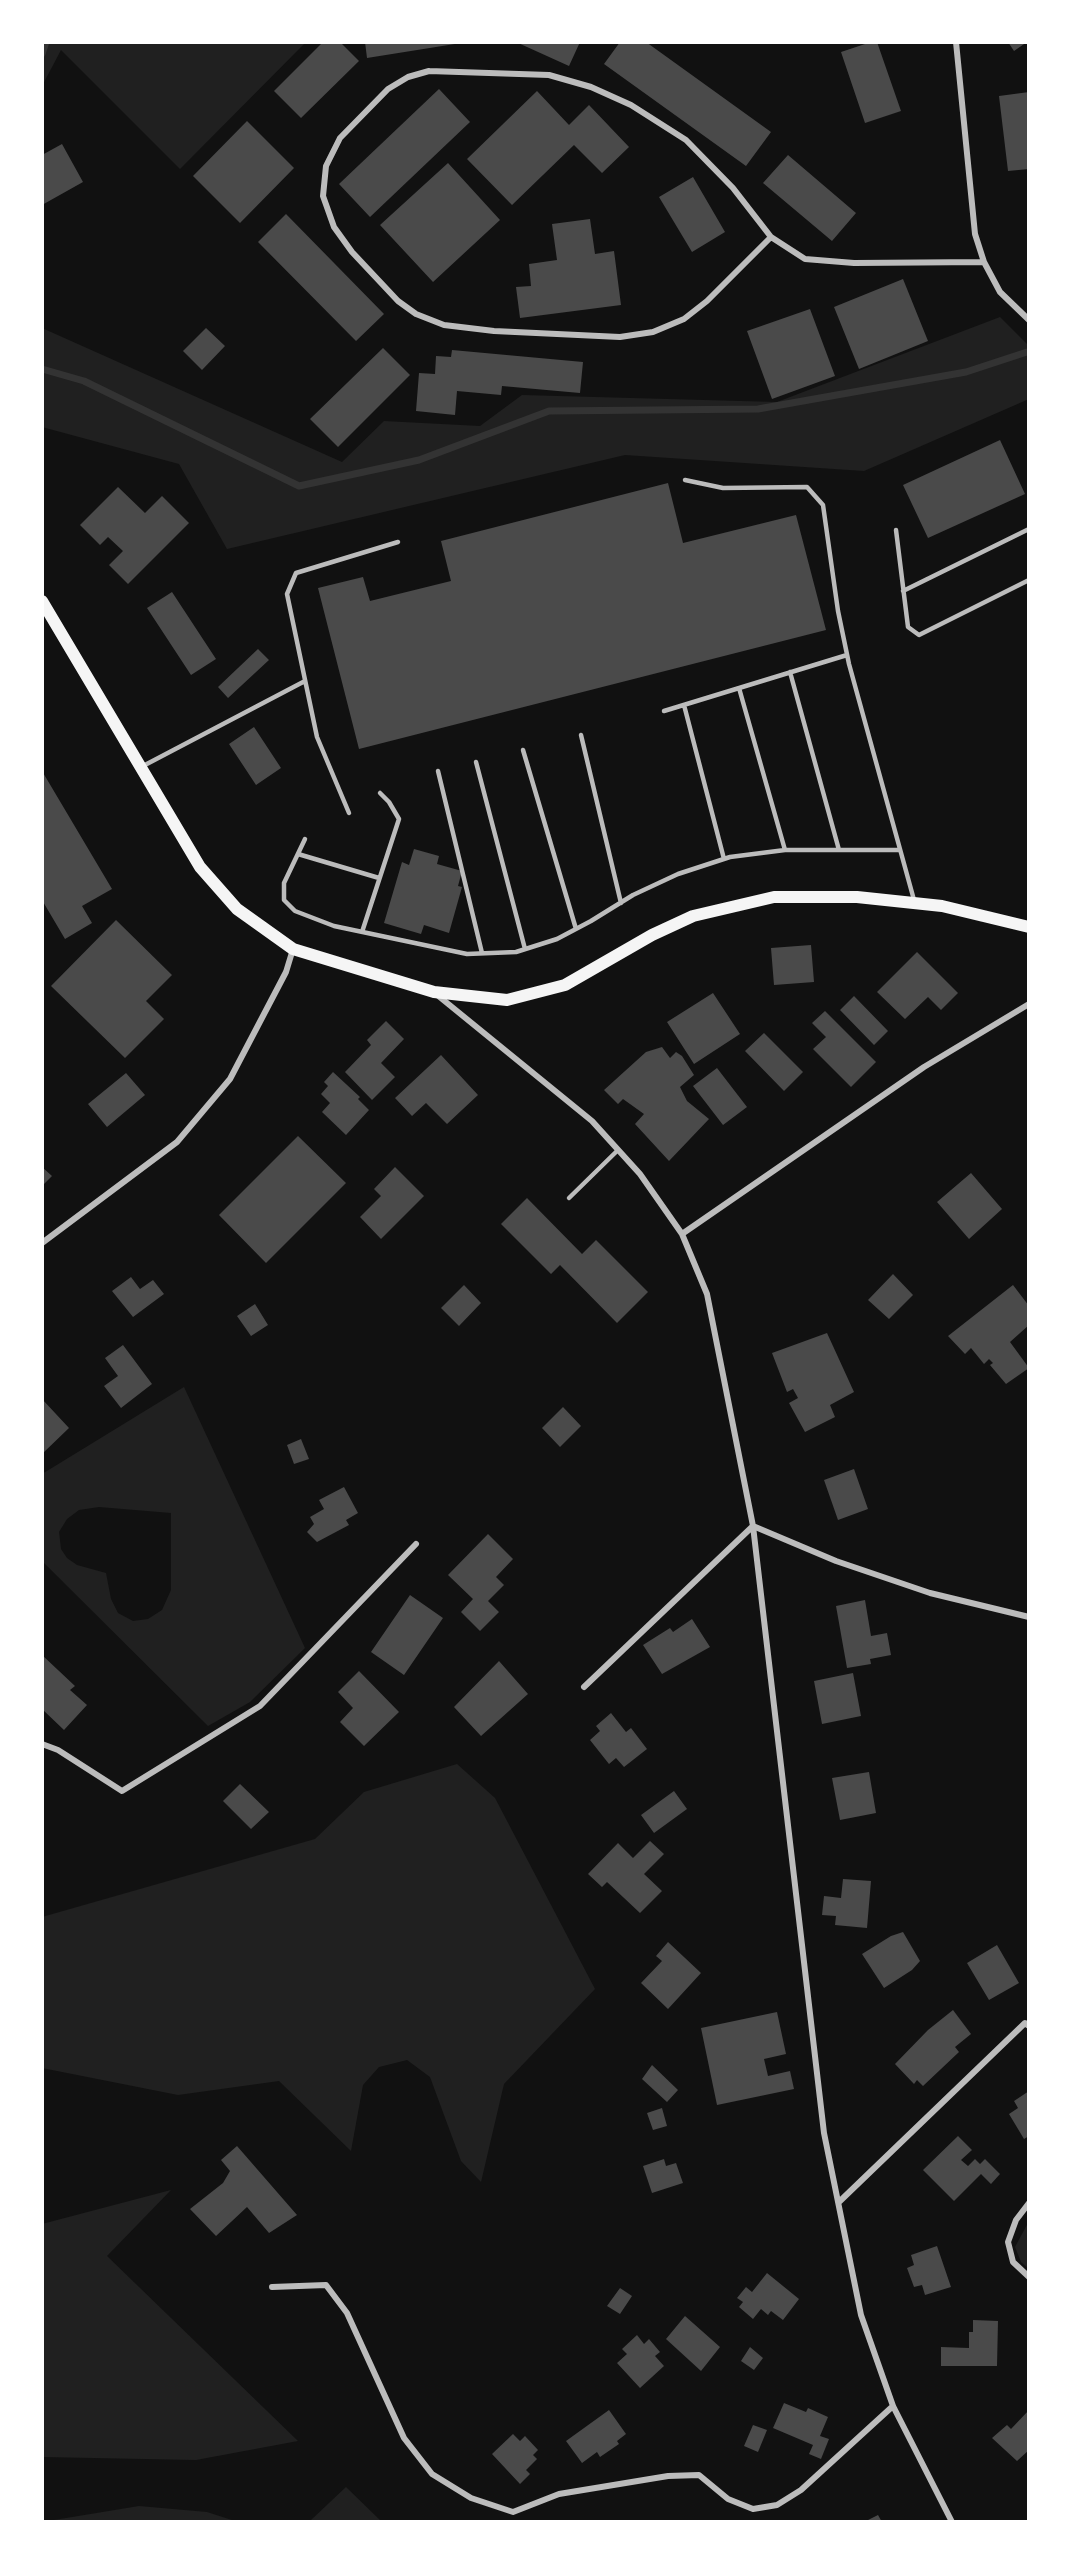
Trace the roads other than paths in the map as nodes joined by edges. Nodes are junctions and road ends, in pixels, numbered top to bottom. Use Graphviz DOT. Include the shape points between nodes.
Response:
graph roads {
  1 [pos="956,42"];
  2 [pos="771,237"];
  3 [pos="984,262"];
  4 [pos="1029,320"];
  5 [pos="685,480"];
  6 [pos="1029,529"];
  7 [pos="896,530"];
  8 [pos="398,542"];
  9 [pos="1029,580"];
  10 [pos="903,591"];
  11 [pos="42,601"];
  12 [pos="847,655"];
  13 [pos="790,672"];
  14 [pos="305,681"];
  15 [pos="739,688"];
  16 [pos="684,705"];
  17 [pos="664,711"];
  18 [pos="581,735"];
  19 [pos="523,750"];
  20 [pos="476,762"];
  21 [pos="141,767"];
  22 [pos="438,771"];
  23 [pos="380,793"];
  24 [pos="349,813"];
  25 [pos="305,839"];
  26 [pos="786,850"];
  27 [pos="838,850"];
  28 [pos="900,850"];
  29 [pos="298,854"];
  30 [pos="724,859"];
  31 [pos="379,878"];
  32 [pos="621,903"];
  33 [pos="915,903"];
  34 [pos="1029,927"];
  35 [pos="576,929"];
  36 [pos="362,932"];
  37 [pos="293,949"];
  38 [pos="525,949"];
  39 [pos="482,953"];
  40 [pos="434,992"];
  41 [pos="1029,1004"];
  42 [pos="618,1150"];
  43 [pos="569,1198"];
  44 [pos="682,1234"];
  45 [pos="42,1243"];
  46 [pos="753,1526"];
  47 [pos="416,1544"];
  48 [pos="1029,1617"];
  49 [pos="584,1687"];
  50 [pos="42,1744"];
  51 [pos="1029,2026"];
  52 [pos="839,2202"];
  53 [pos="1029,2203"];
  54 [pos="1029,2277"];
  55 [pos="272,2287"];
  56 [pos="893,2406"];
  57 [pos="952,2522"];
  1 -- 3 [label="street" via="975,234"];
  2 -- 2 [label="street" via="733,188 686,140 631,105 591,87 549,75 429,71 408,77 388,89 340,138 326,166 323,196 327,213 352,252 398,301 416,314 444,325 610,336 653,332 684,319 700,307"];
  2 -- 3 [label="street" via="805,259 854,263"];
  3 -- 4 [label="street" via="1000,292"];
  5 -- 12 [label="lane" via="723,488 807,487 823,505"];
  6 -- 10 [label="lane"];
  7 -- 10 [label="lane"];
  8 -- 14 [label="lane" via="296,573 287,594"];
  9 -- 10 [label="lane" via="919,635 908,627"];
  11 -- 21 [label="main road"];
  12 -- 13 [label="lane"];
  12 -- 28 [label="lane"];
  13 -- 15 [label="lane"];
  13 -- 27 [label="lane"];
  14 -- 21 [label="lane"];
  14 -- 24 [label="lane" via="316,737"];
  15 -- 16 [label="lane"];
  15 -- 26 [label="lane"];
  16 -- 17 [label="lane"];
  16 -- 30 [label="lane"];
  18 -- 32 [label="lane"];
  19 -- 35 [label="lane"];
  20 -- 38 [label="lane"];
  21 -- 37 [label="main road" via="200,867 237,909"];
  22 -- 39 [label="lane"];
  23 -- 31 [label="lane" via="399,819"];
  25 -- 29 [label="lane"];
  26 -- 27 [label="lane"];
  26 -- 30 [label="lane"];
  27 -- 28 [label="lane"];
  28 -- 33 [label="lane"];
  29 -- 31 [label="lane"];
  29 -- 36 [label="lane" via="284,883 284,900 295,911"];
  30 -- 32 [label="lane" via="678,874"];
  31 -- 36 [label="lane"];
  32 -- 35 [label="lane"];
  33 -- 34 [label="main road"];
  33 -- 40 [label="main road" via="857,897 774,897 693,916 565,985 507,1000"];
  35 -- 38 [label="lane"];
  36 -- 39 [label="lane" via="467,954"];
  37 -- 40 [label="main road"];
  37 -- 45 [label="street" via="286,972 230,1079 177,1142"];
  38 -- 39 [label="lane"];
  40 -- 42 [label="street" via="592,1121"];
  41 -- 44 [label="street" via="924,1067"];
  42 -- 43 [label="lane"];
  42 -- 44 [label="street"];
  44 -- 46 [label="street" via="707,1294"];
  46 -- 48 [label="street" via="836,1561 930,1593"];
  46 -- 49 [label="street"];
  46 -- 52 [label="street" via="824,2133"];
  47 -- 50 [label="street" via="260,1706 122,1791"];
  51 -- 52 [label="street" via="1025,2023"];
  52 -- 56 [label="street" via="861,2314"];
  53 -- 54 [label="street" via="1016,2220 1008,2242 1013,2262"];
  55 -- 56 [label="street" via="326,2285 347,2313 404,2438 432,2474 471,2498 513,2512 560,2494 668,2476 699,2475 728,2499 753,2509 777,2505 801,2490"];
  56 -- 57 [label="street"];
}
